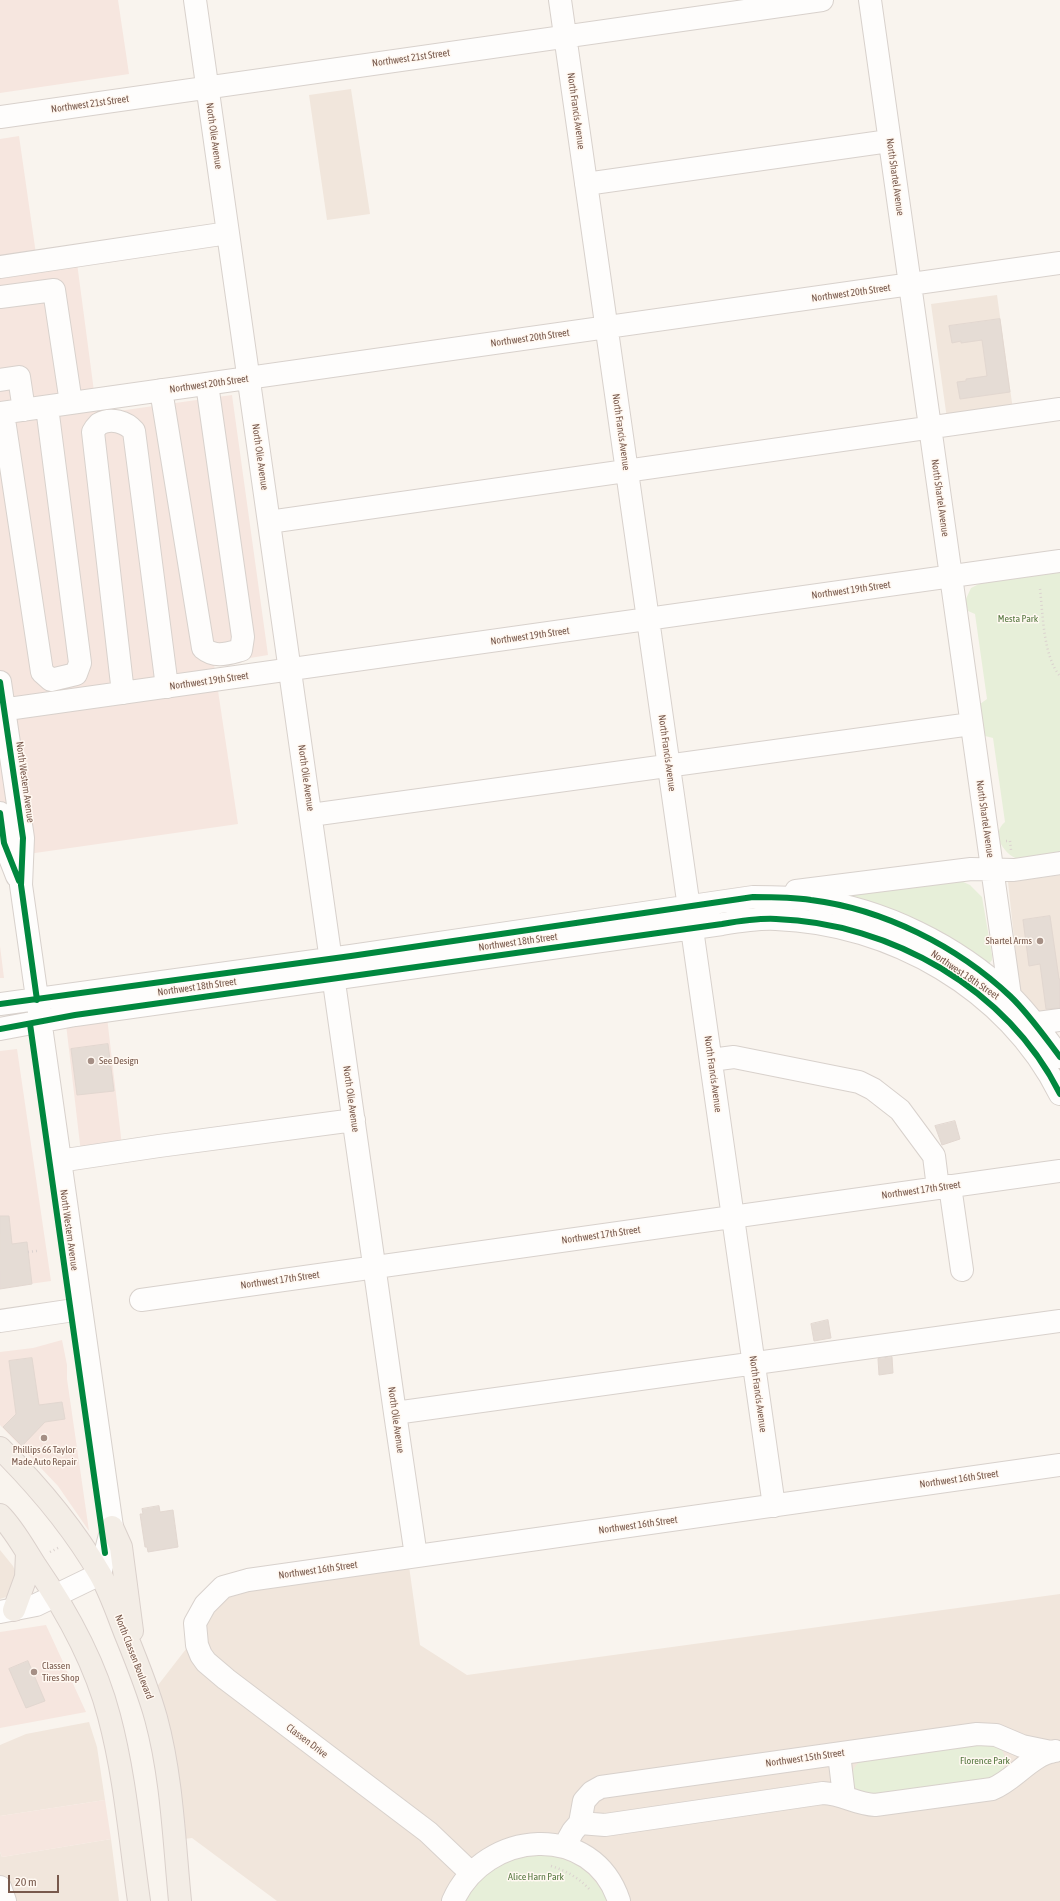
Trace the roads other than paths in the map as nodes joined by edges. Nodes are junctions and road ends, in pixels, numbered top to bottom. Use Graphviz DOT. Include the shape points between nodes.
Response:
graph roads {
  1 [pos="195,0"];
  2 [pos="560,0"];
  3 [pos="822,0"];
  4 [pos="870,0"];
  5 [pos="566,36"];
  6 [pos="207,87"];
  7 [pos="0,117"];
  8 [pos="889,141"];
  9 [pos="586,184"];
  10 [pos="228,233"];
  11 [pos="1060,263"];
  12 [pos="0,266"];
  13 [pos="910,284"];
  14 [pos="0,297"];
  15 [pos="606,327"];
  16 [pos="248,378"];
  17 [pos="0,380"];
  18 [pos="207,384"];
  19 [pos="161,390"];
  20 [pos="71,403"];
  21 [pos="47,407"];
  22 [pos="1060,409"];
  23 [pos="24,410"];
  24 [pos="1,413"];
  25 [pos="930,428"];
  26 [pos="626,472"];
  27 [pos="269,522"];
  28 [pos="1060,561"];
  29 [pos="951,576"];
  30 [pos="647,619"];
  31 [pos="291,670"];
  32 [pos="0,682"];
  33 [pos="167,687"];
  34 [pos="123,693"];
  35 [pos="2,710"];
  36 [pos="971,724"];
  37 [pos="669,766"];
  38 [pos="0,813"];
  39 [pos="311,815"];
  40 [pos="1060,863"];
  41 [pos="992,870"];
  42 [pos="21,885"];
  43 [pos="753,897"];
  44 [pos="690,917"];
  45 [pos="333,968"];
  46 [pos="1010,996"];
  47 [pos="38,1000"];
  48 [pos="0,1004"];
  49 [pos="1060,1020"];
  50 [pos="40,1022"];
  51 [pos="1024,1025"];
  52 [pos="0,1029"];
  53 [pos="1060,1057"];
  54 [pos="711,1060"];
  55 [pos="1060,1094"];
  56 [pos="354,1120"];
  57 [pos="59,1161"];
  58 [pos="1060,1171"];
  59 [pos="944,1187"];
  60 [pos="733,1216"];
  61 [pos="374,1266"];
  62 [pos="962,1270"];
  63 [pos="141,1300"];
  64 [pos="81,1309"];
  65 [pos="0,1321"];
  66 [pos="1060,1321"];
  67 [pos="754,1364"];
  68 [pos="395,1413"];
  69 [pos="0,1448"];
  70 [pos="1060,1465"];
  71 [pos="774,1506"];
  72 [pos="0,1515"];
  73 [pos="112,1527"];
  74 [pos="27,1553"];
  75 [pos="416,1556"];
  76 [pos="100,1574"];
  77 [pos="219,1591"];
  78 [pos="56,1596"];
  79 [pos="7,1611"];
  80 [pos="136,1660"];
  81 [pos="1056,1751"];
  82 [pos="839,1754"];
  83 [pos="844,1796"];
  84 [pos="580,1823"];
  85 [pos="564,1847"];
  86 [pos="471,1873"];
  87 [pos="0,1888"];
  88 [pos="5,1901"];
  89 [pos="139,1901"];
  90 [pos="180,1901"];
  91 [pos="453,1901"];
  92 [pos="619,1901"];
  1 -- 6 [label="street, North Olie Avenue"];
  2 -- 5 [label="street, North Francis Avenue"];
  3 -- 5 [label="street, Northwest 21st Street"];
  4 -- 8 [label="street, North Shartel Avenue"];
  5 -- 6 [label="street, Northwest 21st Street"];
  5 -- 9 [label="street, North Francis Avenue"];
  6 -- 7 [label="street, Northwest 21st Street"];
  6 -- 10 [label="street, North Olie Avenue"];
  8 -- 9 [label="street"];
  8 -- 13 [label="street, North Shartel Avenue"];
  9 -- 15 [label="street, North Francis Avenue"];
  10 -- 12 [label="street"];
  10 -- 16 [label="street, North Olie Avenue"];
  11 -- 13 [label="street, Northwest 20th Street"];
  13 -- 15 [label="street, Northwest 20th Street"];
  13 -- 25 [label="street, North Shartel Avenue"];
  14 -- 20 [label="street" via="54,290"];
  15 -- 16 [label="street, Northwest 20th Street"];
  15 -- 26 [label="street, North Francis Avenue"];
  16 -- 18 [label="street, Northwest 20th Street"];
  16 -- 27 [label="street, North Olie Avenue"];
  17 -- 23 [label="street" via="19,377"];
  18 -- 19 [label="street, Northwest 20th Street"];
  18 -- 19 [label="street" via="243,637 240,650 224,655 210,654 202,648"];
  19 -- 20 [label="street, Northwest 20th Street"];
  20 -- 21 [label="street, Northwest 20th Street"];
  21 -- 23 [label="street, Northwest 20th Street"];
  21 -- 24 [label="street" via="80,663 76,674 51,680 42,672"];
  22 -- 25 [label="street"];
  23 -- 24 [label="street, Northwest 20th Street"];
  25 -- 26 [label="street"];
  25 -- 29 [label="street, North Shartel Avenue"];
  26 -- 27 [label="street"];
  26 -- 30 [label="street, North Francis Avenue"];
  27 -- 31 [label="street, North Olie Avenue"];
  28 -- 29 [label="street, Northwest 19th Street"];
  29 -- 30 [label="street, Northwest 19th Street"];
  29 -- 36 [label="street, North Shartel Avenue"];
  30 -- 31 [label="street, Northwest 19th Street"];
  30 -- 37 [label="street, North Francis Avenue"];
  31 -- 33 [label="street, Northwest 19th Street"];
  31 -- 39 [label="street, North Olie Avenue"];
  32 -- 35 [label="street, North Western Avenue"];
  33 -- 34 [label="street, Northwest 19th Street"];
  33 -- 34 [label="street" via="134,431 126,423 113,421 99,424 93,432"];
  34 -- 35 [label="street, Northwest 19th Street"];
  35 -- 42 [label="street, North Western Avenue" via="22,838"];
  36 -- 37 [label="street"];
  36 -- 41 [label="street, North Shartel Avenue"];
  37 -- 39 [label="street"];
  37 -- 44 [label="street, North Francis Avenue"];
  38 -- 42 [label="street, North Western Avenue" via="4,843"];
  39 -- 45 [label="street, North Olie Avenue"];
  40 -- 41 [label="street" via="1014,870"];
  41 -- 43 [label="street" via="971,869"];
  41 -- 46 [label="street, North Shartel Avenue"];
  42 -- 47 [label="street, North Western Avenue"];
  43 -- 44 [label="street, Northwest 18th Street"];
  43 -- 46 [label="street, Northwest 18th Street" via="811,900 866,912 934,942 967,962"];
  44 -- 45 [label="street, Northwest 18th Street"];
  44 -- 51 [label="street, Northwest 18th Street" via="813,922 864,933 901,947 940,968"];
  44 -- 54 [label="street, North Francis Avenue"];
  45 -- 47 [label="street, Northwest 18th Street"];
  45 -- 50 [label="street, Northwest 18th Street"];
  45 -- 56 [label="street, North Olie Avenue"];
  46 -- 51 [label="street, North Shartel Avenue"];
  47 -- 48 [label="street, Northwest 18th Street"];
  47 -- 50 [label="street, North Western Avenue"];
  49 -- 51 [label="street"];
  50 -- 52 [label="street, Northwest 18th Street"];
  50 -- 57 [label="street, North Western Avenue"];
  51 -- 53 [label="street, North Shartel Avenue"];
  51 -- 55 [label="street, North Shartel Avenue"];
  54 -- 59 [label="street" via="734,1057 859,1082 873,1089 900,1110 934,1156"];
  54 -- 60 [label="street, North Francis Avenue"];
  56 -- 57 [label="street"];
  56 -- 61 [label="street, North Olie Avenue"];
  57 -- 64 [label="street, North Western Avenue"];
  58 -- 59 [label="street, Northwest 17th Street"];
  59 -- 60 [label="street, Northwest 17th Street"];
  59 -- 62 [label="street"];
  60 -- 61 [label="street, Northwest 17th Street"];
  60 -- 67 [label="street, North Francis Avenue"];
  61 -- 63 [label="street, Northwest 17th Street"];
  61 -- 68 [label="street, North Olie Avenue"];
  64 -- 65 [label="street"];
  64 -- 73 [label="street, North Western Avenue"];
  66 -- 67 [label="street"];
  67 -- 68 [label="street"];
  67 -- 71 [label="street, North Francis Avenue"];
  68 -- 75 [label="street, North Olie Avenue"];
  69 -- 76 [label="main road, North Classen Boulevard" via="58,1511"];
  70 -- 71 [label="street, Northwest 16th Street"];
  71 -- 75 [label="street, Northwest 16th Street"];
  72 -- 74 [label="main road"];
  73 -- 76 [label="street, North Western Avenue"];
  73 -- 80 [label="main road" via="121,1547"];
  74 -- 78 [label="main road"];
  74 -- 79 [label="main road" via="26,1577"];
  75 -- 77 [label="street, Northwest 16th Street" via="242,1581"];
  76 -- 78 [label="street"];
  76 -- 80 [label="main road, North Classen Boulevard"];
  77 -- 86 [label="street, Classen Drive" via="205,1605 195,1624 197,1645 206,1662 428,1832"];
  78 -- 79 [label="street" via="36,1606"];
  78 -- 89 [label="main road" via="79,1638 109,1715 122,1780"];
  80 -- 90 [label="main road, North Classen Boulevard" via="156,1718 161,1742"];
  81 -- 82 [label="street, Northwest 15th Street" via="1022,1746 996,1735 977,1734"];
  81 -- 83 [label="street, Northwest 15th Street" via="1028,1764 1006,1783 992,1789 875,1805"];
  82 -- 83 [label="street"];
  82 -- 84 [label="street, Northwest 15th Street" via="601,1787 584,1801"];
  83 -- 84 [label="street, Northwest 15th Street" via="823,1793 605,1825"];
  84 -- 85 [label="street, Northwest 15th Street"];
  85 -- 86 [label="street" via="538,1844 512,1848 487,1859"];
  85 -- 92 [label="street" via="598,1867 607,1877"];
  86 -- 91 [label="street"];
  87 -- 88 [label="street"];
}
